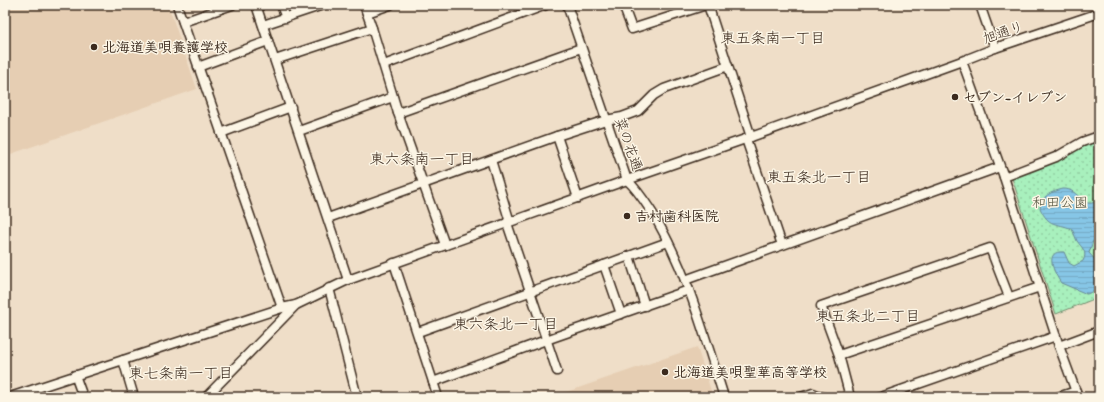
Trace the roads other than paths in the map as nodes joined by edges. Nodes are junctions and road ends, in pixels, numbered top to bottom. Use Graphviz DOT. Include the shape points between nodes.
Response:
graph roads {
  1 [pos="177,5"];
  2 [pos="232,5"];
  3 [pos="256,5"];
  4 [pos="282,5"];
  5 [pos="323,5"];
  6 [pos="390,5"];
  7 [pos="546,5"];
  8 [pos="567,5"];
  9 [pos="623,5"];
  10 [pos="707,5"];
  11 [pos="980,5"];
  12 [pos="365,9"];
  13 [pos="1099,13"];
  14 [pos="286,18"];
  15 [pos="183,22"];
  16 [pos="263,25"];
  17 [pos="372,28"];
  18 [pos="268,41"];
  19 [pos="581,48"];
  20 [pos="995,48"];
  21 [pos="275,60"];
  22 [pos="962,61"];
  23 [pos="384,65"];
  24 [pos="728,66"];
  25 [pos="198,67"];
  26 [pos="394,97"];
  27 [pos="291,107"];
  28 [pos="398,113"];
  29 [pos="606,120"];
  30 [pos="299,131"];
  31 [pos="221,133"];
  32 [pos="557,136"];
  33 [pos="1099,136"];
  34 [pos="748,138"];
  35 [pos="491,160"];
  36 [pos="1000,167"];
  37 [pos="1004,177"];
  38 [pos="627,180"];
  39 [pos="424,184"];
  40 [pos="578,198"];
  41 [pos="328,218"];
  42 [pos="508,224"];
  43 [pos="668,242"];
  44 [pos="445,245"];
  45 [pos="782,245"];
  46 [pos="628,256"];
  47 [pos="394,263"];
  48 [pos="604,265"];
  49 [pos="348,280"];
  50 [pos="685,280"];
  51 [pos="1040,287"];
  52 [pos="328,288"];
  53 [pos="689,290"];
  54 [pos="530,292"];
  55 [pos="1009,297"];
  56 [pos="296,305"];
  57 [pos="645,306"];
  58 [pos="282,308"];
  59 [pos="621,314"];
  60 [pos="1099,331"];
  61 [pos="418,332"];
  62 [pos="1056,336"];
  63 [pos="546,340"];
  64 [pos="1059,346"];
  65 [pos="838,355"];
  66 [pos="122,360"];
  67 [pos="557,371"];
  68 [pos="75,375"];
  69 [pos="433,382"];
  70 [pos="30,394"];
  71 [pos="1077,394"];
  72 [pos="10,397"];
  73 [pos="83,397"];
  74 [pos="134,397"];
  75 [pos="206,397"];
  76 [pos="356,397"];
  77 [pos="438,397"];
  78 [pos="724,397"];
  79 [pos="801,397"];
  80 [pos="823,397"];
  81 [pos="850,397"];
  82 [pos="881,397"];
  83 [pos="1058,397"];
  1 -- 15 [label="street"];
  2 -- 15 [label="street"];
  3 -- 16 [label="street"];
  4 -- 14 [label="street"];
  5 -- 14 [label="street"];
  6 -- 12 [label="street"];
  7 -- 23 [label="street"];
  8 -- 19 [label="street, 菜の花通"];
  9 -- 10 [label="street" via="632,29"];
  10 -- 24 [label="street"];
  11 -- 20 [label="street"];
  12 -- 17 [label="street"];
  13 -- 20 [label="street, 旭通り"];
  14 -- 16 [label="street"];
  15 -- 25 [label="street"];
  16 -- 18 [label="street"];
  17 -- 21 [label="street"];
  17 -- 23 [label="street"];
  18 -- 21 [label="street"];
  18 -- 25 [label="street"];
  19 -- 28 [label="street"];
  19 -- 29 [label="street, 菜の花通"];
  20 -- 22 [label="street, 旭通り"];
  21 -- 27 [label="street"];
  22 -- 34 [label="street, 旭通り"];
  22 -- 36 [label="street"];
  23 -- 26 [label="street"];
  24 -- 29 [label="street" via="664,89 638,111"];
  24 -- 34 [label="street"];
  25 -- 31 [label="street"];
  26 -- 28 [label="street"];
  26 -- 30 [label="street"];
  27 -- 30 [label="street"];
  27 -- 31 [label="street"];
  28 -- 39 [label="street"];
  29 -- 32 [label="street"];
  29 -- 38 [label="street, 菜の花通"];
  30 -- 41 [label="street"];
  31 -- 58 [label="street"];
  32 -- 35 [label="street"];
  32 -- 40 [label="street"];
  33 -- 37 [label="street" via="1082,142 1056,157"];
  34 -- 38 [label="street, 旭通り"];
  34 -- 45 [label="street"];
  35 -- 39 [label="street"];
  35 -- 42 [label="street"];
  36 -- 37 [label="street"];
  36 -- 45 [label="street"];
  37 -- 51 [label="street"];
  38 -- 40 [label="street, 旭通り"];
  38 -- 43 [label="street, 菜の花通" via="645,201"];
  39 -- 41 [label="street"];
  39 -- 44 [label="street"];
  40 -- 42 [label="street, 旭通り"];
  41 -- 49 [label="street"];
  42 -- 44 [label="street, 旭通り"];
  42 -- 54 [label="street"];
  43 -- 46 [label="street"];
  43 -- 50 [label="street, 菜の花通"];
  44 -- 47 [label="street, 旭通り"];
  45 -- 50 [label="street"];
  46 -- 48 [label="street"];
  46 -- 57 [label="street"];
  47 -- 49 [label="street, 旭通り"];
  47 -- 61 [label="street"];
  48 -- 54 [label="street"];
  48 -- 59 [label="street"];
  49 -- 52 [label="street, 旭通り"];
  50 -- 53 [label="street, 菜の花通"];
  51 -- 55 [label="street"];
  51 -- 62 [label="street"];
  52 -- 56 [label="street, 旭通り"];
  52 -- 76 [label="street"];
  53 -- 57 [label="street"];
  53 -- 78 [label="street, 菜の花通"];
  54 -- 61 [label="street"];
  54 -- 63 [label="street"];
  55 -- 65 [label="street"];
  55 -- 65 [label="street" via="990,248 821,306"];
  56 -- 58 [label="street"];
  56 -- 75 [label="street"];
  57 -- 59 [label="street"];
  58 -- 66 [label="street"];
  59 -- 63 [label="street"];
  60 -- 64 [label="street"];
  61 -- 69 [label="street"];
  62 -- 64 [label="street"];
  62 -- 82 [label="street"];
  63 -- 67 [label="street"];
  63 -- 69 [label="street"];
  64 -- 71 [label="street"];
  65 -- 81 [label="street"];
  66 -- 68 [label="street"];
  66 -- 74 [label="street"];
  68 -- 70 [label="street"];
  68 -- 73 [label="street"];
  69 -- 77 [label="street"];
  70 -- 72 [label="street"];
  71 -- 83 [label="street"];
  79 -- 80 [label="street" via="813,393"];
}
